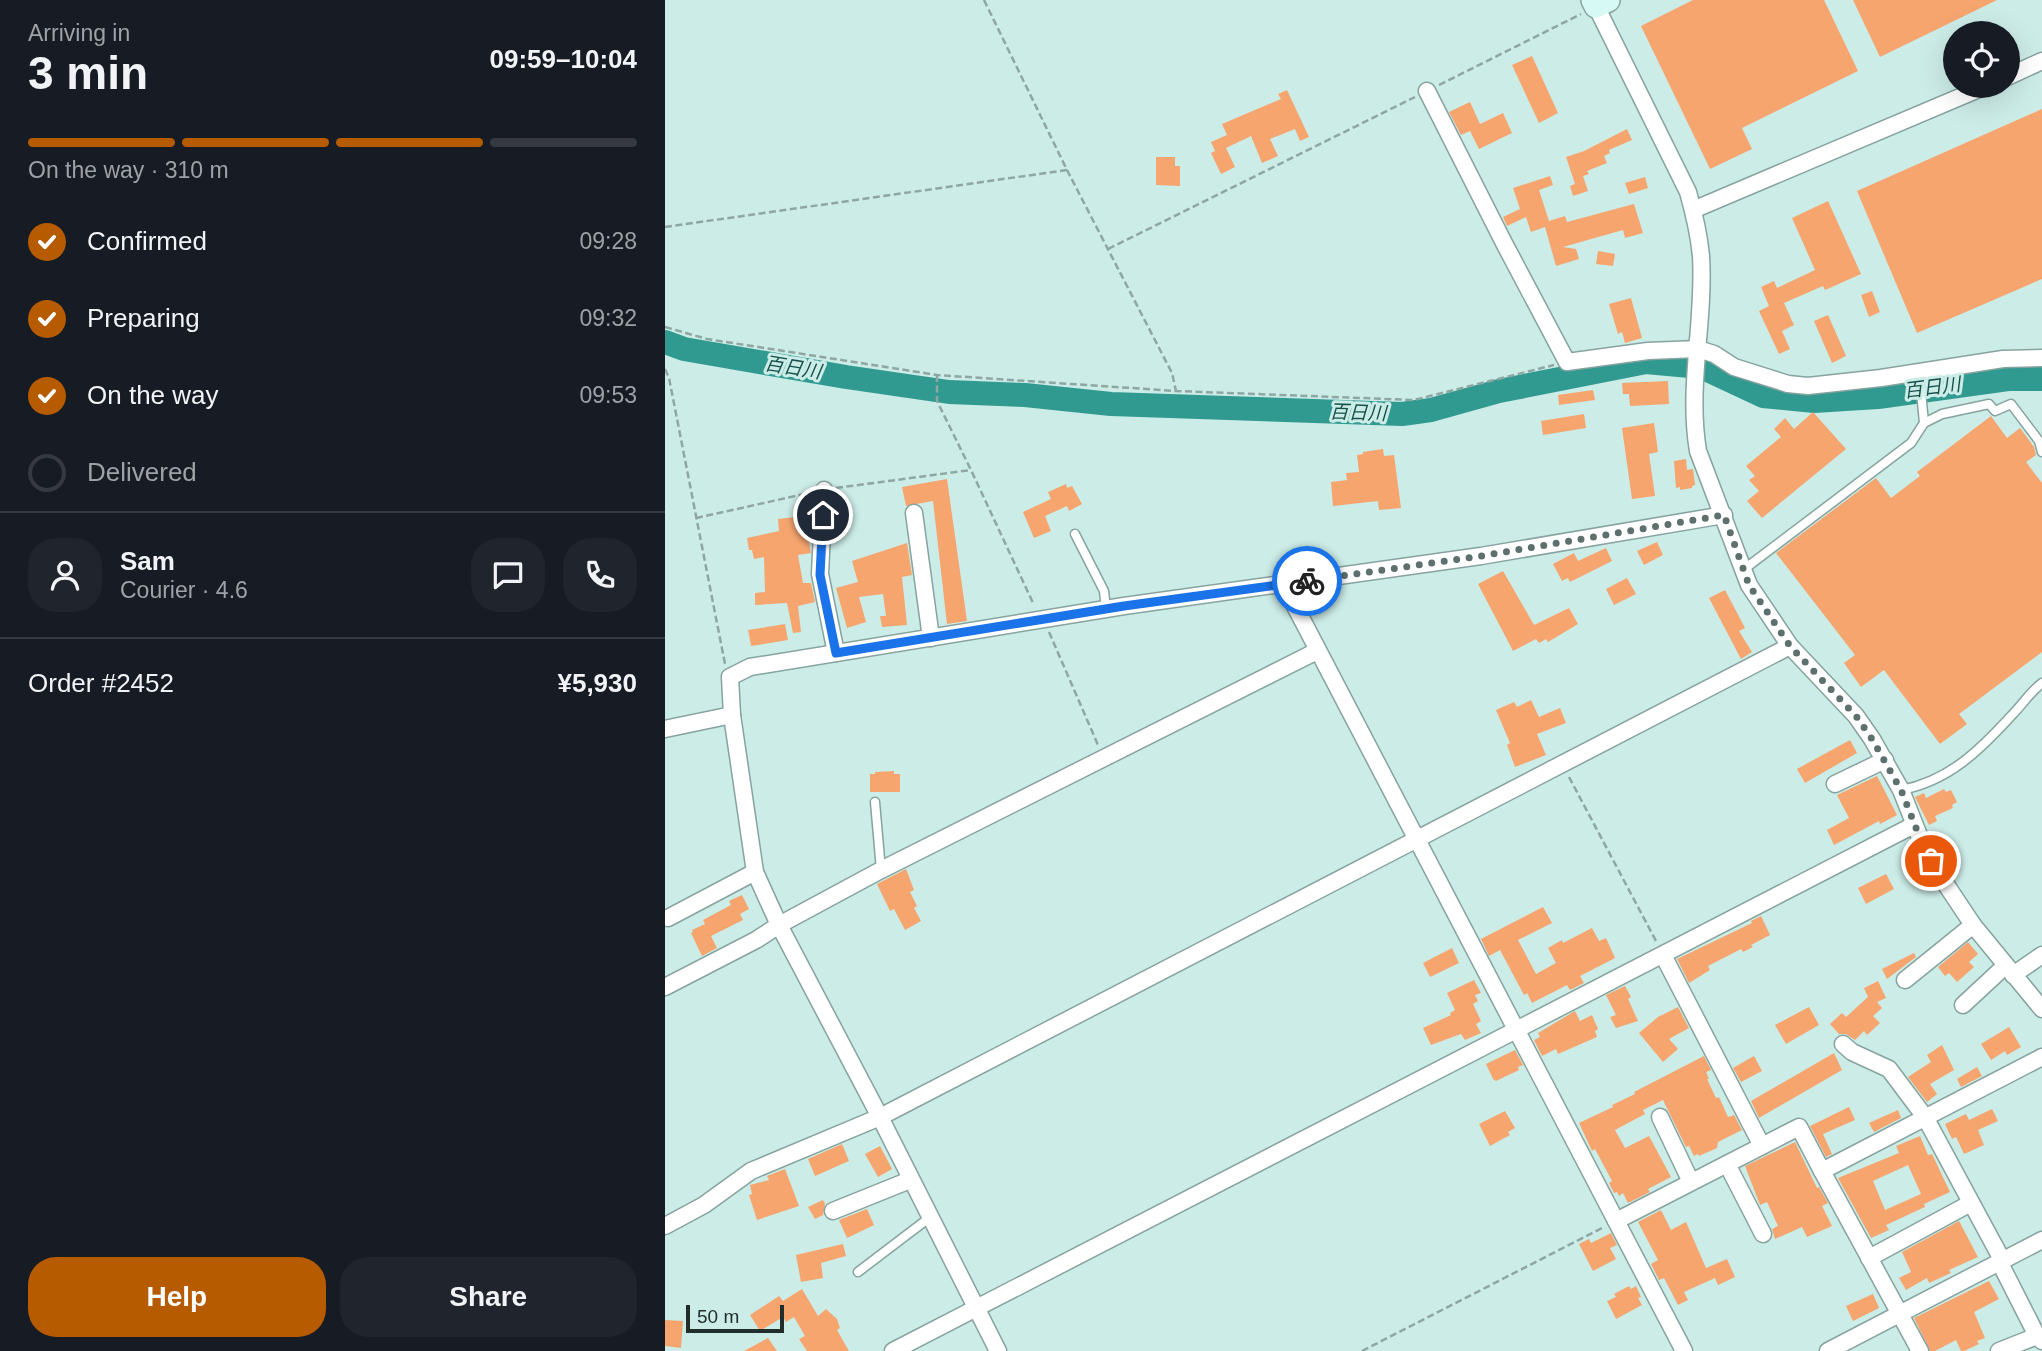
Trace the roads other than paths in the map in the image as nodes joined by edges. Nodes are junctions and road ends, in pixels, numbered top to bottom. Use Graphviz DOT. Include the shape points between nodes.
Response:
graph roads {
  1 [pos="1599,2"];
  2 [pos="2042,61"];
  3 [pos="2020,71"];
  4 [pos="1427,91"];
  5 [pos="1958,98"];
  6 [pos="1693,210"];
  7 [pos="1697,352"];
  8 [pos="2042,358"];
  9 [pos="1919,371"];
  10 [pos="1924,423"];
  11 [pos="2041,439"];
  12 [pos="2042,452"];
  13 [pos="824,490"];
  14 [pos="913,513"];
  15 [pos="1724,515"];
  16 [pos="1075,534"];
  17 [pos="1743,570"];
  18 [pos="1284,585"];
  19 [pos="1106,609"];
  20 [pos="931,638"];
  21 [pos="1790,646"];
  22 [pos="1317,651"];
  23 [pos="836,653"];
  24 [pos="2042,683"];
  25 [pos="732,715"];
  26 [pos="665,729"];
  27 [pos="1885,760"];
  28 [pos="1835,784"];
  29 [pos="1901,790"];
  30 [pos="875,802"];
  31 [pos="1914,825"];
  32 [pos="1417,841"];
  33 [pos="881,870"];
  34 [pos="755,873"];
  35 [pos="668,919"];
  36 [pos="779,925"];
  37 [pos="1973,925"];
  38 [pos="1663,955"];
  39 [pos="2042,956"];
  40 [pos="2009,970"];
  41 [pos="1905,980"];
  42 [pos="665,987"];
  43 [pos="1963,1005"];
  44 [pos="2042,1009"];
  45 [pos="1518,1029"];
  46 [pos="1843,1044"];
  47 [pos="2042,1057"];
  48 [pos="880,1117"];
  49 [pos="1660,1117"];
  50 [pos="1926,1117"];
  51 [pos="1762,1146"];
  52 [pos="1727,1164"];
  53 [pos="1822,1171"];
  54 [pos="910,1180"];
  55 [pos="1691,1182"];
  56 [pos="1972,1203"];
  57 [pos="833,1211"];
  58 [pos="929,1219"];
  59 [pos="1616,1221"];
  60 [pos="665,1226"];
  61 [pos="1763,1234"];
  62 [pos="2042,1240"];
  63 [pos="1869,1258"];
  64 [pos="2001,1262"];
  65 [pos="858,1272"];
  66 [pos="976,1309"];
  67 [pos="1900,1314"];
  68 [pos="2040,1339"];
  69 [pos="893,1351"];
  70 [pos="998,1351"];
  71 [pos="1685,1351"];
  72 [pos="1828,1351"];
  73 [pos="1920,1351"];
  74 [pos="1999,1351"];
  1 -- 6 [label="street"];
  2 -- 3 [label="street"];
  4 -- 7 [label="street" via="1567,362 1648,351"];
  5 -- 6 [label="street"];
  6 -- 7 [label="street" via="1701,256"];
  7 -- 9 [label="street" via="1714,354 1734,367 1788,384 1808,386"];
  7 -- 15 [label="street" via="1698,451"];
  8 -- 9 [label="street"];
  9 -- 10 [label="lane"];
  10 -- 11 [label="lane" via="1977,406 1989,404 1995,411 2011,404"];
  10 -- 17 [label="lane" via="1902,451"];
  11 -- 12 [label="lane"];
  13 -- 23 [label="street" via="820,575"];
  14 -- 20 [label="street"];
  15 -- 17 [label="street"];
  15 -- 18 [label="street"];
  16 -- 19 [label="lane" via="1104,591"];
  17 -- 21 [label="street"];
  18 -- 19 [label="street"];
  18 -- 22 [label="street"];
  19 -- 20 [label="street"];
  20 -- 23 [label="street"];
  21 -- 27 [label="street" via="1856,716"];
  21 -- 32 [label="street"];
  22 -- 32 [label="street"];
  22 -- 33 [label="street"];
  23 -- 25 [label="street" via="750,667 730,677"];
  24 -- 29 [label="lane" via="1999,730 1946,775"];
  25 -- 26 [label="street"];
  25 -- 34 [label="street"];
  27 -- 28 [label="street"];
  27 -- 29 [label="street"];
  29 -- 31 [label="street"];
  30 -- 33 [label="lane"];
  31 -- 37 [label="street" via="1934,866"];
  31 -- 38 [label="street"];
  32 -- 45 [label="street"];
  32 -- 48 [label="street"];
  33 -- 36 [label="street"];
  34 -- 35 [label="street"];
  34 -- 36 [label="street"];
  36 -- 42 [label="street"];
  36 -- 48 [label="street"];
  37 -- 40 [label="street"];
  37 -- 41 [label="street"];
  38 -- 45 [label="street"];
  38 -- 51 [label="street"];
  39 -- 40 [label="street"];
  40 -- 43 [label="street"];
  40 -- 44 [label="street"];
  45 -- 59 [label="street"];
  45 -- 66 [label="street"];
  46 -- 50 [label="street" via="1889,1069"];
  47 -- 50 [label="street"];
  48 -- 54 [label="street"];
  48 -- 60 [label="street" via="751,1171"];
  49 -- 55 [label="street"];
  50 -- 53 [label="street"];
  50 -- 56 [label="street"];
  51 -- 52 [label="street"];
  51 -- 53 [label="street" via="1798,1127"];
  52 -- 55 [label="street"];
  52 -- 61 [label="street"];
  53 -- 63 [label="street"];
  54 -- 57 [label="street"];
  54 -- 58 [label="street"];
  55 -- 59 [label="street"];
  56 -- 63 [label="street"];
  56 -- 64 [label="street"];
  58 -- 65 [label="lane"];
  58 -- 66 [label="street"];
  59 -- 71 [label="street"];
  62 -- 64 [label="street"];
  63 -- 67 [label="street"];
  64 -- 67 [label="street"];
  64 -- 68 [label="street"];
  66 -- 69 [label="street"];
  66 -- 70 [label="street"];
  67 -- 72 [label="street"];
  67 -- 73 [label="street"];
  68 -- 74 [label="street"];
}
